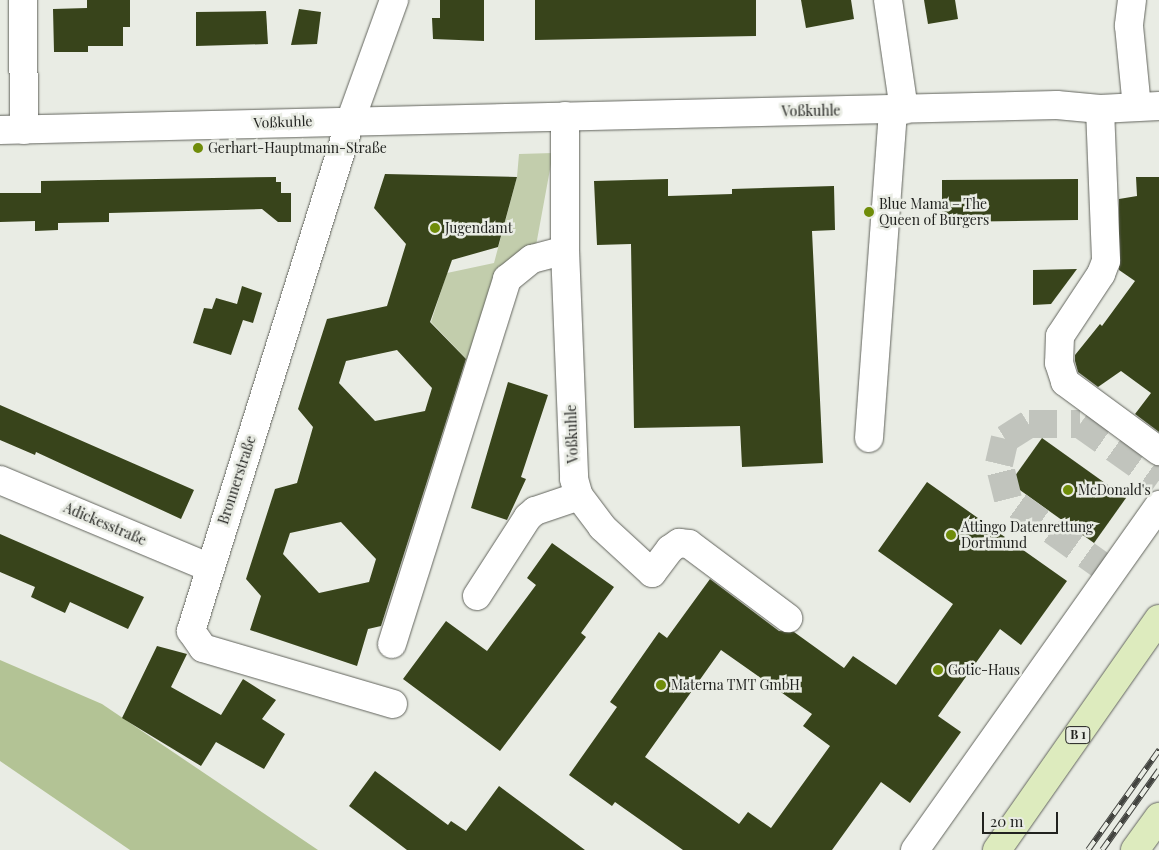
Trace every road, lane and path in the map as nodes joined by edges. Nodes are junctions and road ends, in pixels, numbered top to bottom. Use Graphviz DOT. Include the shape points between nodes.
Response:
graph roads {
  1 [pos="23,0"];
  2 [pos="394,0"];
  3 [pos="888,0"];
  4 [pos="1132,0"];
  5 [pos="1148,99"];
  6 [pos="1057,105"];
  7 [pos="1100,109"];
  8 [pos="898,110"];
  9 [pos="565,116"];
  10 [pos="351,119"];
  11 [pos="12,130"];
  12 [pos="564,250"];
  13 [pos="869,438"];
  14 [pos="1159,451"];
  15 [pos="0,480"];
  16 [pos="579,496"];
  17 [pos="1159,505"];
  18 [pos="210,568"];
  19 [pos="477,596"];
  20 [pos="788,618"];
  21 [pos="1159,619"];
  22 [pos="392,644"];
  23 [pos="393,704"];
  24 [pos="1159,817"];
  25 [pos="915,850"];
  26 [pos="997,850"];
  27 [pos="1135,850"];
  1 -- 11 [label="street"];
  2 -- 10 [label="street"];
  3 -- 8 [label="street"];
  4 -- 5 [label="street" via="1129,26"];
  5 -- 6 [label="street, Voßkuhle"];
  5 -- 7 [label="street, Voßkuhle"];
  6 -- 7 [label="street, Voßkuhle"];
  6 -- 8 [label="street, Voßkuhle"];
  7 -- 14 [label="street" via="1106,261 1060,336 1059,363 1065,382"];
  8 -- 9 [label="street, Voßkuhle"];
  8 -- 13 [label="street"];
  9 -- 10 [label="street, Voßkuhle"];
  9 -- 12 [label="street, Voßkuhle"];
  10 -- 11 [label="street, Voßkuhle"];
  10 -- 18 [label="street, Bronnerstraße"];
  12 -- 16 [label="street, Voßkuhle" via="574,479"];
  12 -- 22 [label="street" via="532,259 507,280"];
  15 -- 18 [label="street, Adickesstraße"];
  16 -- 19 [label="street" via="540,509 528,517"];
  16 -- 20 [label="street, Voßkuhle" via="602,527 652,572 670,549 679,544 689,544"];
  17 -- 25 [label="street"];
  18 -- 23 [label="street, Bronnerstraße" via="191,631 203,648"];
  21 -- 26 [label="main road, B 1"];
  24 -- 27 [label="main road"];
}
